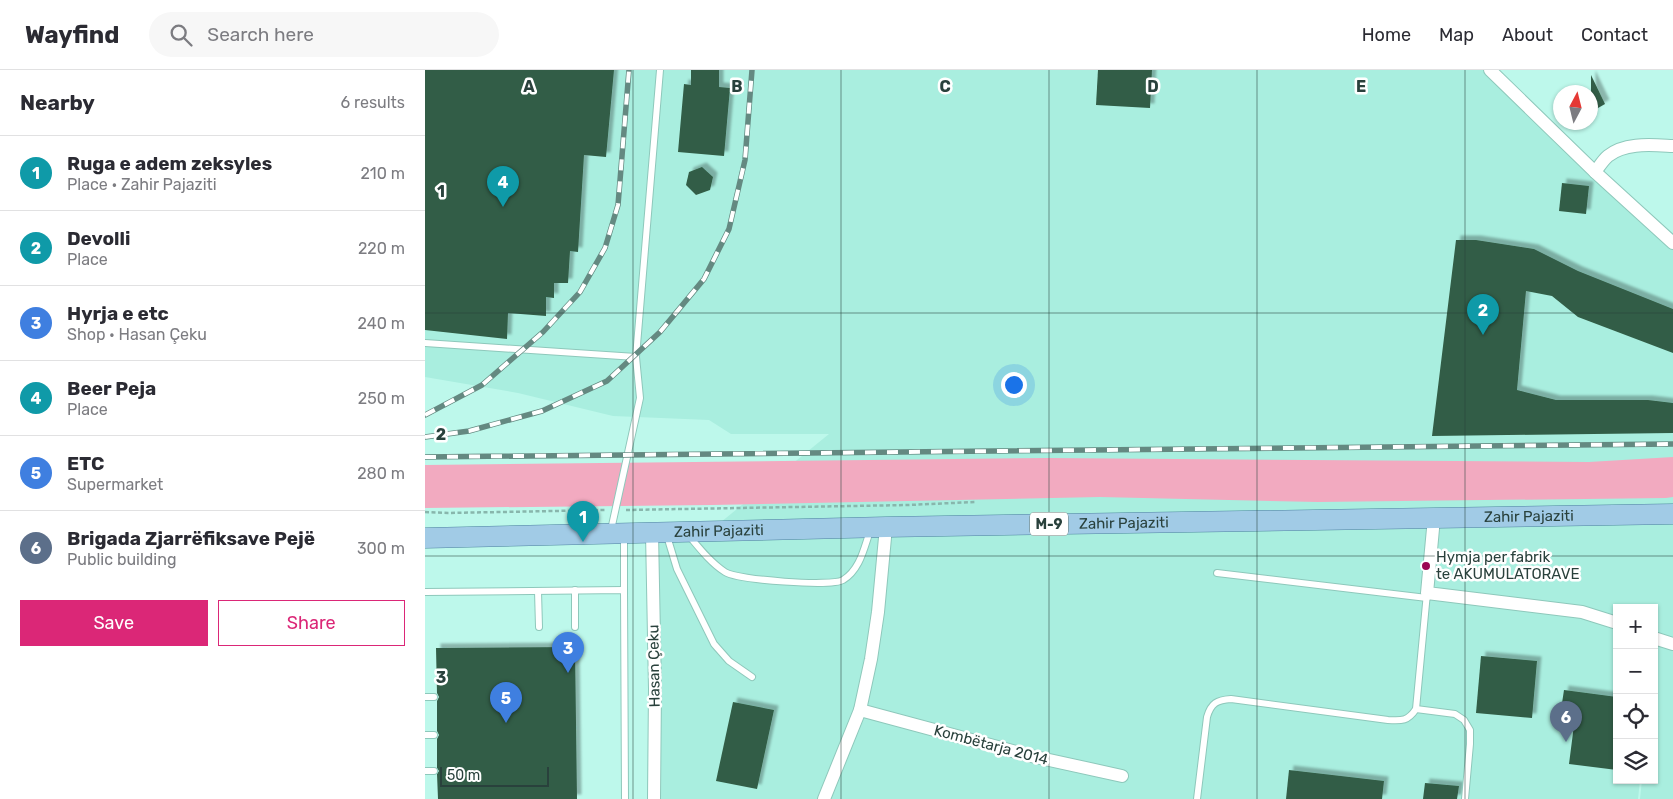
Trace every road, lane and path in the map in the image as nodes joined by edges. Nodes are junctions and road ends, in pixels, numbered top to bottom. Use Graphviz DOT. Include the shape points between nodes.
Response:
graph roads {
  1 [pos="660,70"];
  2 [pos="1490,70"];
  3 [pos="1673,146"];
  4 [pos="1595,172"];
  5 [pos="1673,244"];
  6 [pos="425,343"];
  7 [pos="636,357"];
  8 [pos="975,502"];
  9 [pos="614,510"];
  10 [pos="624,510"];
  11 [pos="425,512"];
  12 [pos="1673,514"];
  13 [pos="1434,518"];
  14 [pos="878,527"];
  15 [pos="668,532"];
  16 [pos="617,533"];
  17 [pos="425,538"];
  18 [pos="1217,573"];
  19 [pos="575,590"];
  20 [pos="624,590"];
  21 [pos="538,591"];
  22 [pos="425,592"];
  23 [pos="1427,595"];
  24 [pos="1613,622"];
  25 [pos="539,627"];
  26 [pos="575,627"];
  27 [pos="752,677"];
  28 [pos="425,697"];
  29 [pos="434,697"];
  30 [pos="1415,708"];
  31 [pos="860,710"];
  32 [pos="425,735"];
  33 [pos="434,735"];
  34 [pos="425,771"];
  35 [pos="435,771"];
  36 [pos="1122,776"];
  37 [pos="625,799"];
  38 [pos="654,799"];
  39 [pos="824,799"];
  40 [pos="1197,799"];
  41 [pos="1465,799"];
  1 -- 7 [label="lane"];
  2 -- 4 [label="street"];
  3 -- 4 [label="street" via="1624,147 1608,156"];
  4 -- 5 [label="street"];
  6 -- 7 [label="lane"];
  7 -- 16 [label="lane" via="640,398"];
  8 -- 10 [label="path"];
  9 -- 11 [label="path"];
  12 -- 13 [label="main road, Zahir Pajaziti / M-9"];
  13 -- 14 [label="main road, Zahir Pajaziti / M-9"];
  13 -- 23 [label="street"];
  14 -- 15 [label="main road, Zahir Pajaziti / M-9"];
  14 -- 15 [label="lane" via="856,569 842,581 809,582 756,580 726,573"];
  14 -- 31 [label="street" via="878,612"];
  15 -- 16 [label="main road, Zahir Pajaziti / M-9"];
  15 -- 27 [label="lane" via="677,569 714,644 729,661"];
  15 -- 38 [label="street, Hasan Çeku" via="655,689"];
  16 -- 17 [label="main road, Zahir Pajaziti / M-9"];
  16 -- 20 [label="lane"];
  18 -- 23 [label="lane"];
  19 -- 20 [label="lane"];
  19 -- 21 [label="lane"];
  19 -- 26 [label="lane"];
  20 -- 37 [label="lane"];
  21 -- 22 [label="lane"];
  21 -- 25 [label="lane"];
  23 -- 24 [label="street" via="1582,612"];
  23 -- 30 [label="lane"];
  28 -- 29 [label="lane"];
  30 -- 40 [label="lane" via="1411,717 1401,721 1231,699 1215,702 1207,717"];
  30 -- 41 [label="lane" via="1455,714 1465,720 1470,730"];
  31 -- 36 [label="street, Kombëtarja 2014" via="1031,756"];
  31 -- 39 [label="street"];
  32 -- 33 [label="lane"];
  34 -- 35 [label="lane"];
}
